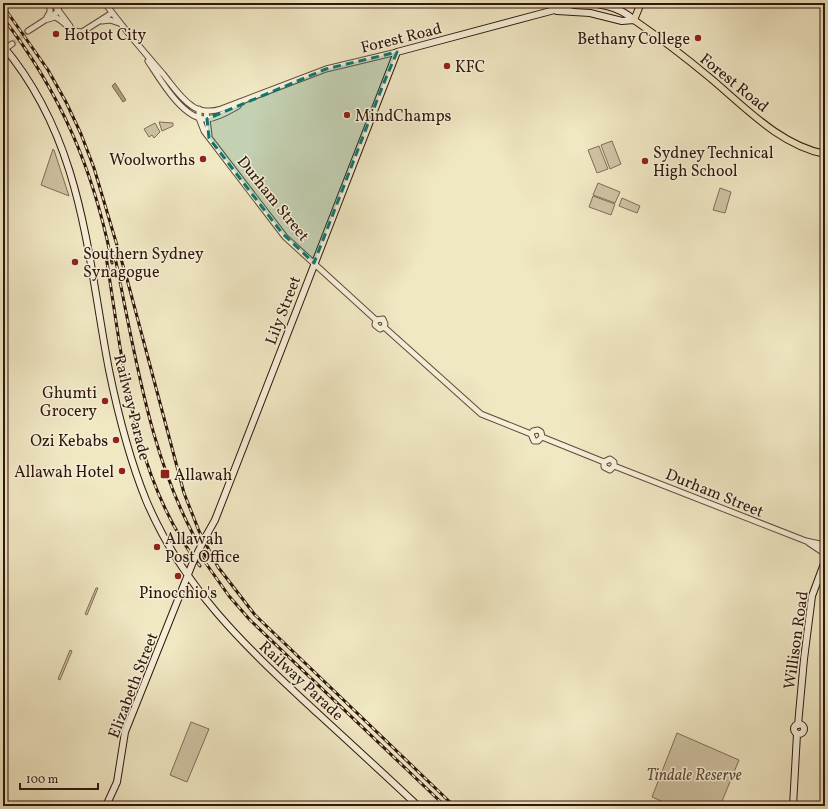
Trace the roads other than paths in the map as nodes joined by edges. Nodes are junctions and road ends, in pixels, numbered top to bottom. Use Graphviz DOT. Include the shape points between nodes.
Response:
graph roads {
  1 [pos="50,3"];
  2 [pos="53,3"];
  3 [pos="61,3"];
  4 [pos="105,3"];
  5 [pos="641,3"];
  6 [pos="58,9"];
  7 [pos="554,11"];
  8 [pos="112,13"];
  9 [pos="45,20"];
  10 [pos="634,20"];
  11 [pos="100,21"];
  12 [pos="120,23"];
  13 [pos="73,30"];
  14 [pos="28,31"];
  15 [pos="135,42"];
  16 [pos="12,44"];
  17 [pos="4,48"];
  18 [pos="397,52"];
  19 [pos="257,96"];
  20 [pos="199,110"];
  21 [pos="206,111"];
  22 [pos="199,118"];
  23 [pos="207,119"];
  24 [pos="209,138"];
  25 [pos="825,154"];
  26 [pos="314,263"];
  27 [pos="531,434"];
  28 [pos="542,437"];
  29 [pos="604,462"];
  30 [pos="614,466"];
  31 [pos="806,541"];
  32 [pos="825,546"];
  33 [pos="824,554"];
  34 [pos="825,561"];
  35 [pos="188,575"];
  36 [pos="106,806"];
  37 [pos="418,806"];
  38 [pos="793,806"];
  1 -- 9 [label="street" via="50,12"];
  2 -- 6 [label="street"];
  3 -- 6 [label="street"];
  4 -- 8 [label="street, Forest Road"];
  5 -- 10 [label="main road"];
  6 -- 9 [label="street"];
  6 -- 13 [label="street"];
  7 -- 10 [label="main road, Forest Road" via="590,13 622,21"];
  7 -- 10 [label="main road, Forest Road" via="568,5 593,4 625,12"];
  7 -- 18 [label="main road, Forest Road"];
  8 -- 11 [label="street"];
  8 -- 12 [label="street, Forest Road"];
  9 -- 13 [label="street" via="55,17"];
  9 -- 14 [label="street"];
  10 -- 25 [label="main road, Forest Road" via="778,134 804,148"];
  11 -- 12 [label="street"];
  11 -- 13 [label="street" via="82,32"];
  12 -- 15 [label="street, Forest Road"];
  15 -- 20 [label="street, Forest Road" via="186,102"];
  15 -- 22 [label="street, Forest Road" via="177,101 184,109"];
  16 -- 17 [label="street"];
  17 -- 35 [label="main road, Railway Parade" via="41,103 66,158 84,226 109,371 128,446 157,524"];
  18 -- 19 [label="street, Forest Road" via="326,69"];
  18 -- 26 [label="main road, Lily Street"];
  19 -- 21 [label="street, Forest Road" via="221,109"];
  19 -- 23 [label="street, Forest Road" via="221,115"];
  20 -- 21 [label="street, Forest Road"];
  20 -- 22 [label="street"];
  21 -- 23 [label="street"];
  22 -- 23 [label="street, Forest Road"];
  22 -- 24 [label="street, Durham Street"];
  23 -- 24 [label="street"];
  24 -- 26 [label="street, Durham Street" via="282,233"];
  26 -- 27 [label="street, Durham Street" via="376,320 384,320 384,327 481,414"];
  26 -- 35 [label="main road, Lily Street, bridge" via="215,520"];
  27 -- 28 [label="street" via="534,441"];
  27 -- 28 [label="street" via="538,430"];
  28 -- 29 [label="street"];
  29 -- 30 [label="street" via="610,459"];
  29 -- 30 [label="street" via="607,470"];
  30 -- 31 [label="street, Durham Street"];
  31 -- 32 [label="street, Durham Street"];
  31 -- 33 [label="street, Durham Street"];
  32 -- 33 [label="main road"];
  34 -- 38 [label="main road, Willison Road" via="812,596 798,724 804,729 802,734 797,734"];
  35 -- 36 [label="main road, Elizabeth Street" via="125,732 118,778"];
  35 -- 37 [label="main road, Railway Parade" via="220,618 245,645"];
}
